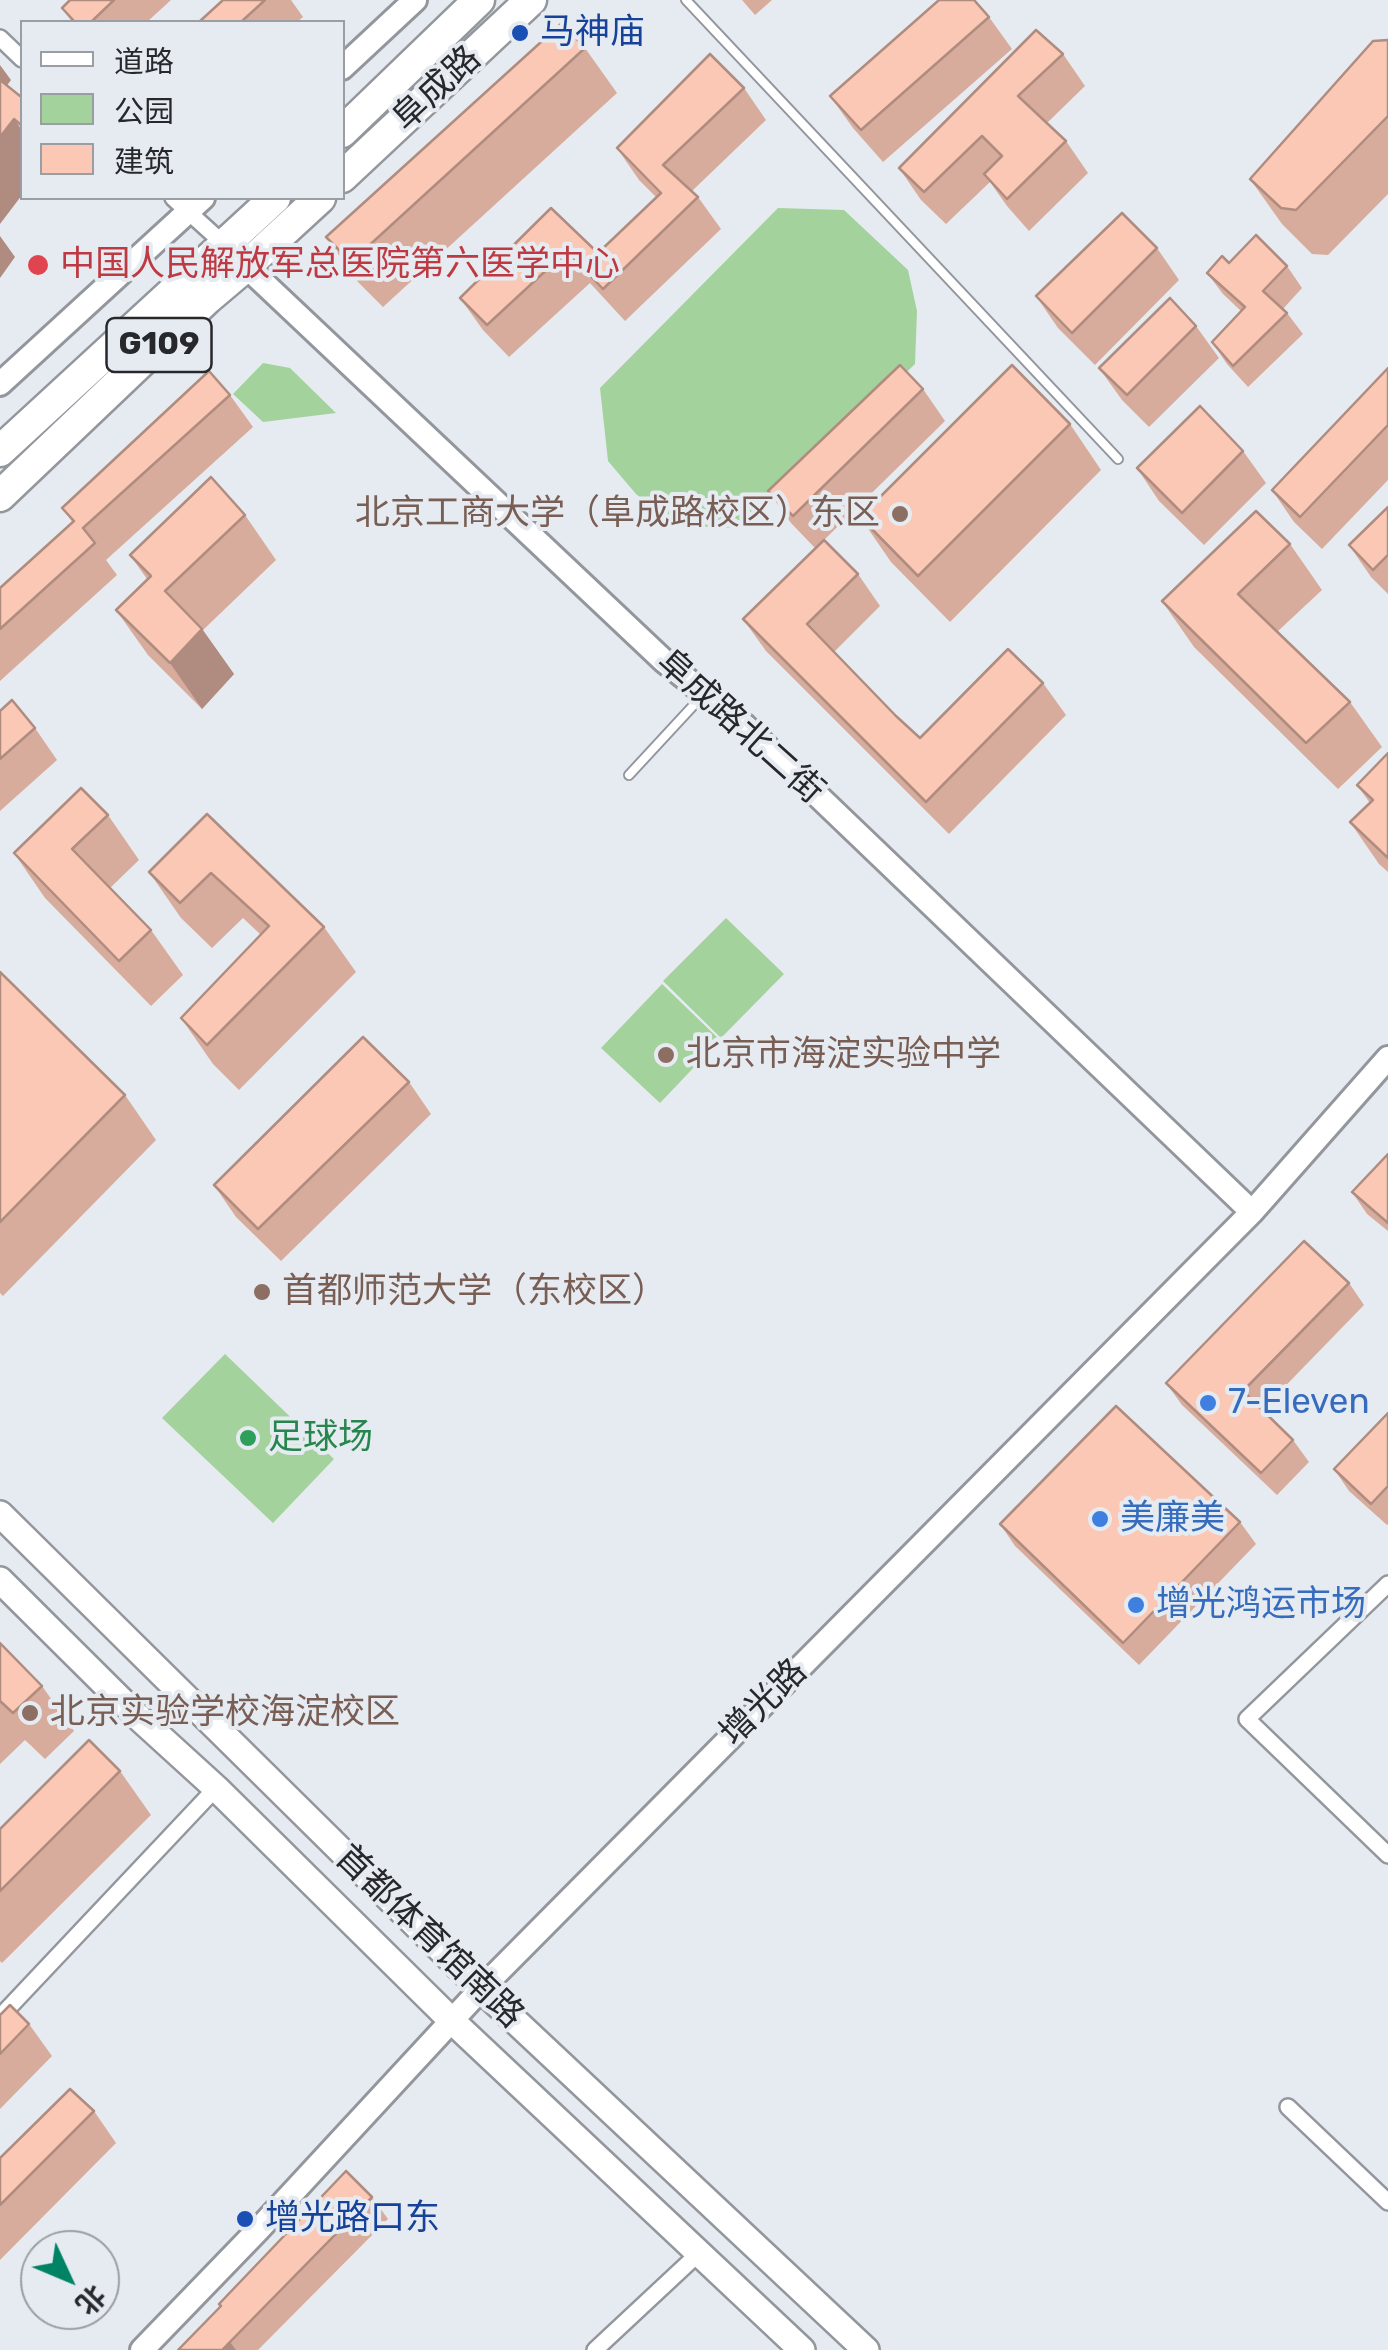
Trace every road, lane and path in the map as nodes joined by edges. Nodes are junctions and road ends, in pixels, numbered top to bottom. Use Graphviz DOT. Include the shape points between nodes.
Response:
graph roads {
  1 [pos="415,0"];
  2 [pos="479,0"];
  3 [pos="531,0"];
  4 [pos="686,0"];
  5 [pos="0,38"];
  6 [pos="20,57"];
  7 [pos="345,65"];
  8 [pos="345,129"];
  9 [pos="345,174"];
  10 [pos="274,200"];
  11 [pos="317,200"];
  12 [pos="188,202"];
  13 [pos="236,256"];
  14 [pos="0,384"];
  15 [pos="0,451"];
  16 [pos="1118,459"];
  17 [pos="0,496"];
  18 [pos="705,694"];
  19 [pos="629,776"];
  20 [pos="1388,1058"];
  21 [pos="1252,1212"];
  22 [pos="0,1514"];
  23 [pos="0,1580"];
  24 [pos="1388,1584"];
  25 [pos="216,1788"];
  26 [pos="1388,1855"];
  27 [pos="481,1989"];
  28 [pos="0,2016"];
  29 [pos="451,2020"];
  30 [pos="1288,2107"];
  31 [pos="1388,2202"];
  32 [pos="699,2253"];
  33 [pos="142,2350"];
  34 [pos="595,2350"];
  35 [pos="802,2350"];
  36 [pos="866,2350"];
  1 -- 7 [label="street"];
  2 -- 8 [label="highway, 阜成路"];
  3 -- 9 [label="highway, 阜成路"];
  4 -- 16 [label="lane"];
  5 -- 6 [label="street"];
  10 -- 13 [label="highway, G109"];
  11 -- 13 [label="highway, G109"];
  12 -- 13 [label="street"];
  12 -- 14 [label="street"];
  13 -- 15 [label="highway, G109"];
  13 -- 17 [label="highway, G109" via="207,299"];
  13 -- 18 [label="street, 阜成路北二街"];
  18 -- 19 [label="lane"];
  18 -- 21 [label="street, 阜成路北二街"];
  20 -- 21 [label="street, 增光路"];
  21 -- 27 [label="street, 增光路"];
  22 -- 27 [label="main road, 首都体育馆南路"];
  23 -- 25 [label="main road, 首都体育馆南路"];
  24 -- 26 [label="street" via="1247,1719"];
  25 -- 28 [label="street"];
  25 -- 29 [label="main road, 首都体育馆南路"];
  27 -- 29 [label="street, 增光路"];
  27 -- 36 [label="main road, 首都体育馆南路"];
  29 -- 32 [label="main road, 首都体育馆南路"];
  29 -- 33 [label="street, 增光路"];
  30 -- 31 [label="street"];
  32 -- 34 [label="street"];
  32 -- 35 [label="main road, 首都体育馆南路"];
}
